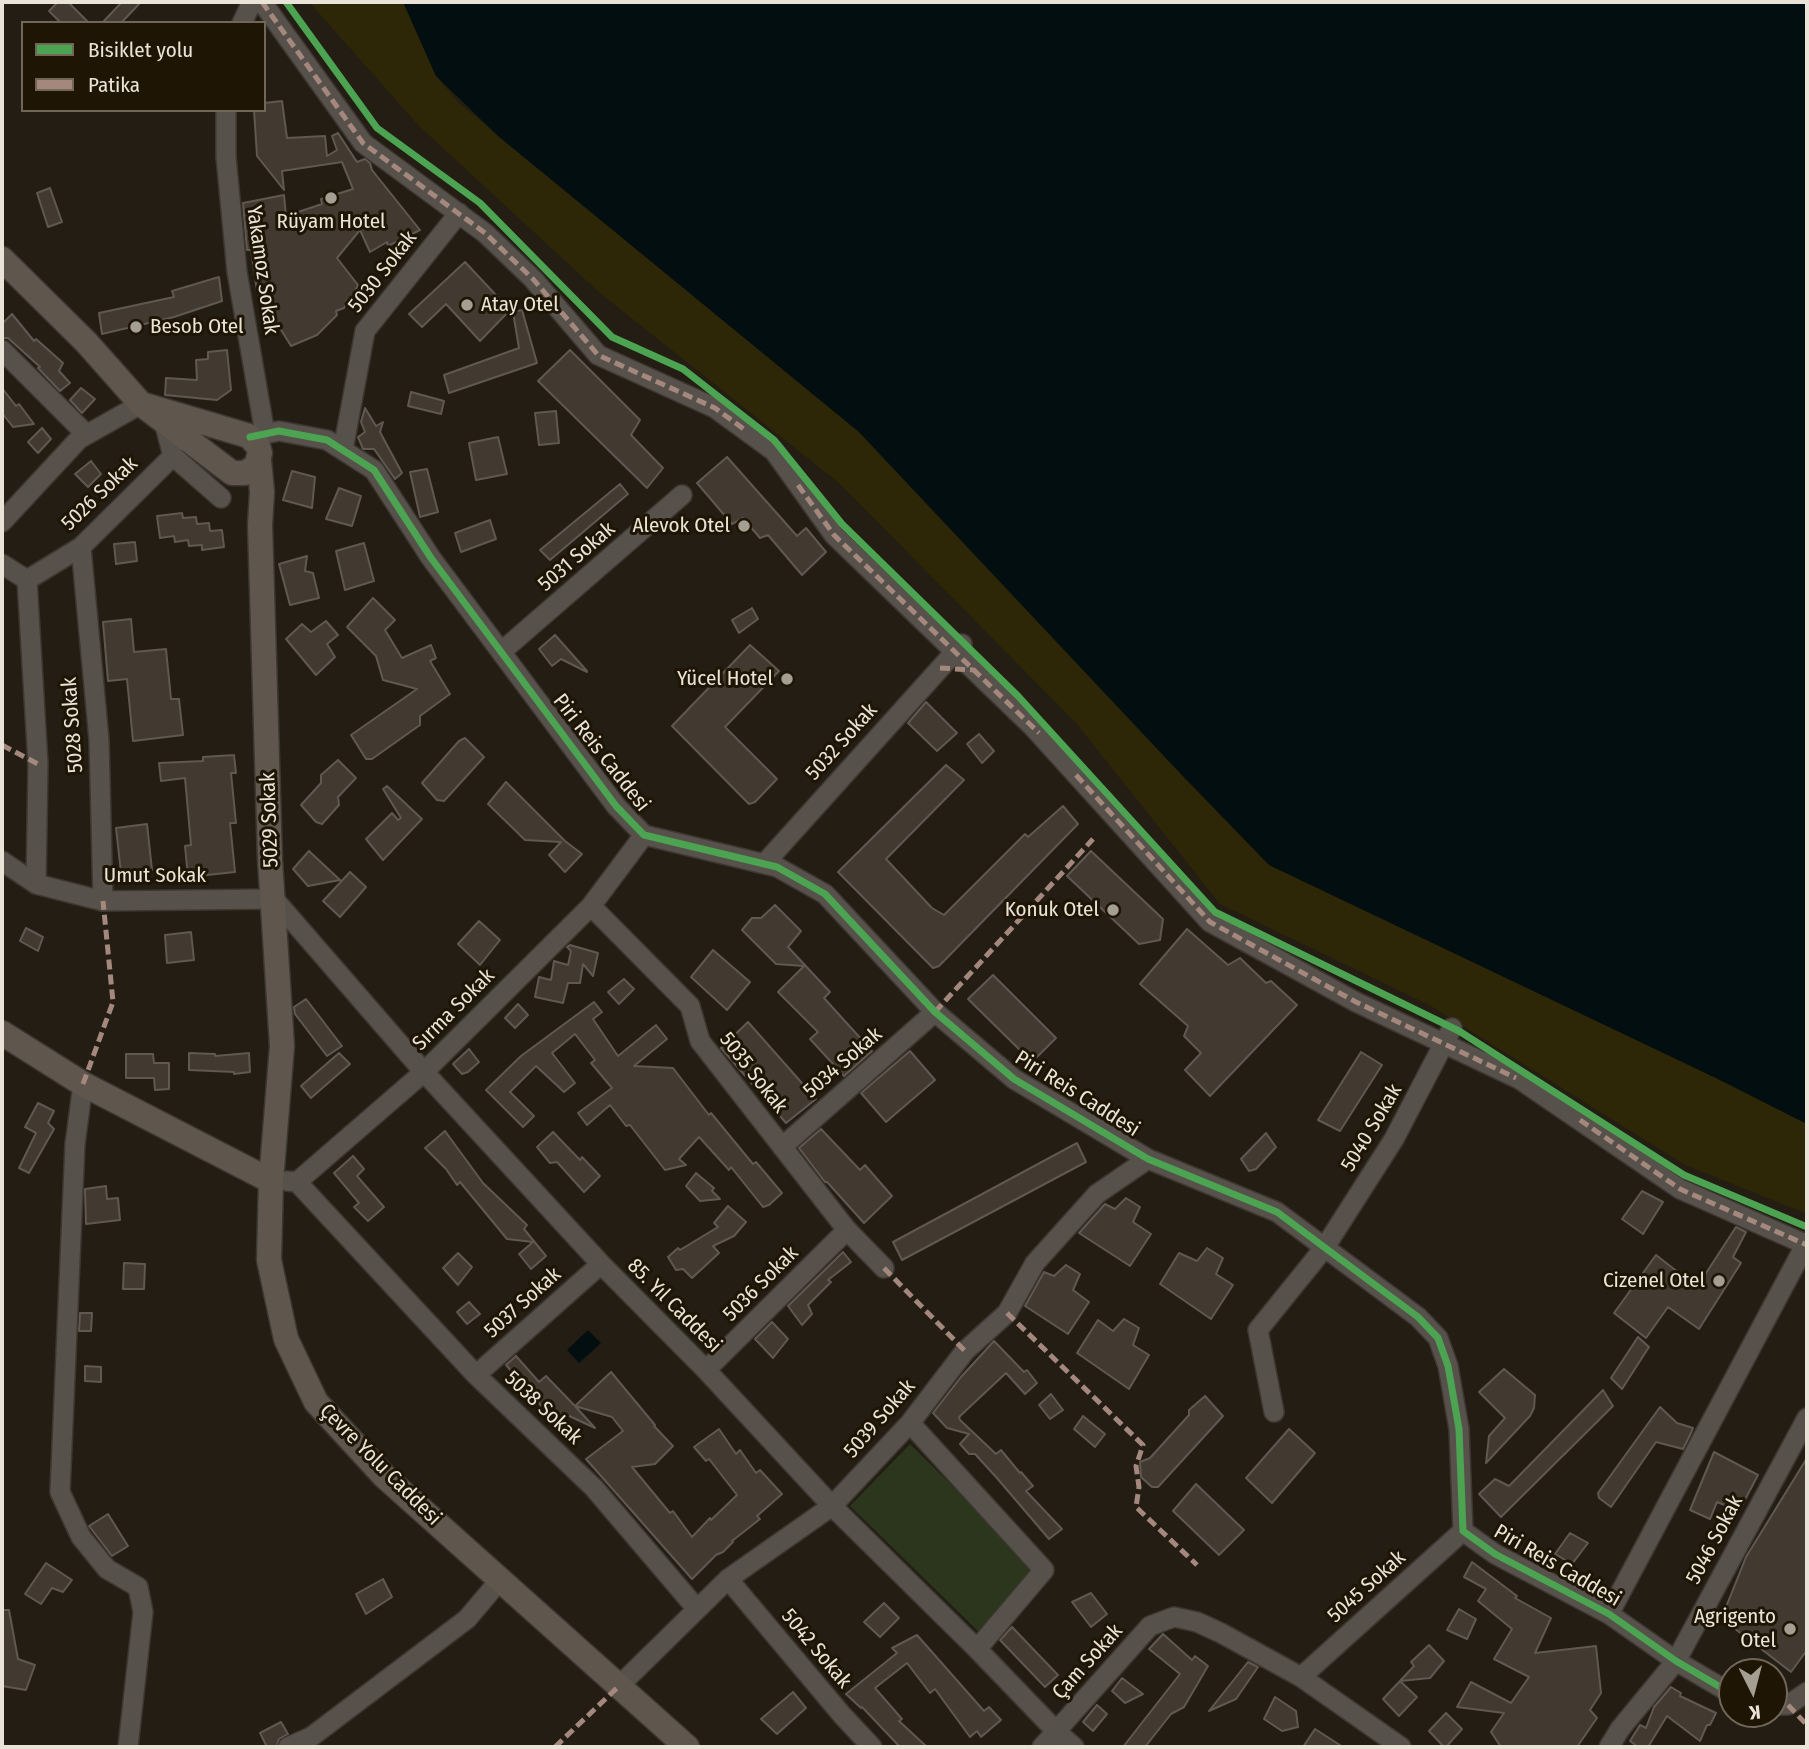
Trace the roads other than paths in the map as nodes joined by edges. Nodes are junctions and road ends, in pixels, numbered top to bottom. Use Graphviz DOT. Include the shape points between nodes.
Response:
graph roads {
  1 [pos="251,2"];
  2 [pos="262,2"];
  3 [pos="243,21"];
  4 [pos="226,112"];
  5 [pos="459,213"];
  6 [pos="2,259"];
  7 [pos="2,350"];
  8 [pos="141,404"];
  9 [pos="164,422"];
  10 [pos="86,435"];
  11 [pos="259,441"];
  12 [pos="343,450"];
  13 [pos="173,456"];
  14 [pos="229,471"];
  15 [pos="682,495"];
  16 [pos="221,498"];
  17 [pos="2,522"];
  18 [pos="260,525"];
  19 [pos="81,547"];
  20 [pos="2,564"];
  21 [pos="27,580"];
  22 [pos="959,647"];
  23 [pos="501,652"];
  24 [pos="940,668"];
  25 [pos="974,670"];
  26 [pos="644,835"];
  27 [pos="2,861"];
  28 [pos="764,864"];
  29 [pos="36,884"];
  30 [pos="274,899"];
  31 [pos="103,901"];
  32 [pos="591,906"];
  33 [pos="935,1012"];
  34 [pos="2,1033"];
  35 [pos="1449,1036"];
  36 [pos="424,1072"];
  37 [pos="83,1084"];
  38 [pos="782,1147"];
  39 [pos="1148,1159"];
  40 [pos="271,1181"];
  41 [pos="297,1182"];
  42 [pos="847,1230"];
  43 [pos="1807,1244"];
  44 [pos="1325,1247"];
  45 [pos="601,1264"];
  46 [pos="884,1268"];
  47 [pos="706,1370"];
  48 [pos="476,1376"];
  49 [pos="1274,1412"];
  50 [pos="1807,1418"];
  51 [pos="910,1423"];
  52 [pos="832,1506"];
  53 [pos="1463,1531"];
  54 [pos="728,1579"];
  55 [pos="500,1580"];
  56 [pos="696,1609"];
  57 [pos="1609,1615"];
  58 [pos="977,1649"];
  59 [pos="1676,1661"];
  60 [pos="1301,1677"];
  61 [pos="619,1686"];
  62 [pos="1718,1686"];
  63 [pos="1807,1692"];
  64 [pos="1788,1705"];
  65 [pos="1056,1731"];
  66 [pos="128,1747"];
  67 [pos="288,1747"];
  68 [pos="687,1747"];
  69 [pos="872,1747"];
  70 [pos="1042,1747"];
  71 [pos="1074,1747"];
  72 [pos="1401,1747"];
  73 [pos="1609,1747"];
  1 -- 3 [label="street"];
  2 -- 5 [label="street" via="363,143"];
  4 -- 11 [label="street, Yakamoz Sokak" via="237,272"];
  5 -- 12 [label="street, 5030 Sokak" via="365,331"];
  5 -- 22 [label="street" via="533,279 598,355 715,408 774,451 834,535"];
  6 -- 8 [label="main road"];
  7 -- 10 [label="street"];
  8 -- 9 [label="main road"];
  8 -- 10 [label="street"];
  8 -- 11 [label="main road"];
  9 -- 13 [label="street"];
  9 -- 14 [label="main road"];
  10 -- 17 [label="street"];
  11 -- 12 [label="street, Piri Reis Caddesi" via="327,440"];
  11 -- 14 [label="main road" via="251,471"];
  11 -- 14 [label="main road" via="230,436 221,445 220,458"];
  11 -- 18 [label="main road, 5029 Sokak"];
  12 -- 23 [label="street, Piri Reis Caddesi" via="374,470 431,558"];
  13 -- 16 [label="street"];
  13 -- 19 [label="street, 5026 Sokak"];
  14 -- 18 [label="main road"];
  15 -- 23 [label="street, 5031 Sokak"];
  18 -- 30 [label="main road, 5029 Sokak"];
  19 -- 21 [label="street, 5026 Sokak"];
  19 -- 31 [label="street, 5028 Sokak" via="99,740"];
  20 -- 21 [label="street"];
  21 -- 29 [label="street" via="38,764"];
  22 -- 24 [label="street, 5032 Sokak"];
  22 -- 25 [label="street"];
  23 -- 26 [label="street, Piri Reis Caddesi" via="616,806"];
  24 -- 25 [label="street"];
  24 -- 28 [label="street, 5032 Sokak"];
  25 -- 35 [label="street" via="1210,922 1356,1002"];
  26 -- 28 [label="street, Piri Reis Caddesi"];
  26 -- 32 [label="street, Sırma Sokak"];
  27 -- 29 [label="street, Umut Sokak"];
  28 -- 33 [label="street, Piri Reis Caddesi" via="825,894"];
  29 -- 31 [label="street, Umut Sokak"];
  30 -- 31 [label="street, Umut Sokak"];
  30 -- 36 [label="street, 85. Yıl Caddesi"];
  30 -- 40 [label="main road, 5029 Sokak" via="282,1046"];
  32 -- 36 [label="street, Sırma Sokak"];
  32 -- 38 [label="street, 5035 Sokak" via="690,1006 700,1041"];
  33 -- 38 [label="street, 5034 Sokak"];
  33 -- 39 [label="street, Piri Reis Caddesi" via="1014,1079"];
  34 -- 37 [label="main road"];
  35 -- 43 [label="street" via="1680,1189"];
  35 -- 44 [label="street, 5040 Sokak" via="1394,1139"];
  36 -- 41 [label="street, Sırma Sokak"];
  36 -- 45 [label="street, 85. Yıl Caddesi"];
  37 -- 40 [label="main road"];
  37 -- 66 [label="street" via="75,1144 60,1492 81,1537 107,1569 138,1587 143,1612"];
  38 -- 42 [label="street, 5035 Sokak"];
  39 -- 44 [label="street, Piri Reis Caddesi" via="1277,1212"];
  39 -- 51 [label="street, 5039 Sokak" via="1097,1194 1035,1263 1007,1313 965,1351"];
  40 -- 41 [label="street"];
  40 -- 55 [label="main road, Çevre Yolu Caddesi" via="269,1259 286,1339 316,1402 384,1476"];
  41 -- 48 [label="street, 5038 Sokak"];
  42 -- 46 [label="street, 5035 Sokak"];
  42 -- 47 [label="street, 5036 Sokak"];
  43 -- 57 [label="street"];
  44 -- 49 [label="street, 5040 Sokak" via="1258,1330"];
  44 -- 53 [label="street, Piri Reis Caddesi" via="1418,1317 1438,1338 1459,1429"];
  45 -- 47 [label="street, 85. Yıl Caddesi"];
  45 -- 48 [label="street, 5037 Sokak"];
  47 -- 52 [label="street, 85. Yıl Caddesi"];
  48 -- 56 [label="street, 5038 Sokak" via="594,1488"];
  50 -- 59 [label="street, 5046 Sokak"];
  51 -- 52 [label="street, 5039 Sokak"];
  51 -- 58 [label="street" via="1044,1570"];
  52 -- 54 [label="street, 5039 Sokak"];
  52 -- 58 [label="street, 85. Yıl Caddesi"];
  53 -- 57 [label="street, Piri Reis Caddesi"];
  53 -- 60 [label="street, 5045 Sokak"];
  54 -- 56 [label="street, 5039 Sokak"];
  54 -- 69 [label="street, 5042 Sokak"];
  55 -- 61 [label="main road, Çevre Yolu Caddesi"];
  55 -- 67 [label="street" via="467,1619 310,1737"];
  56 -- 61 [label="street, 5039 Sokak"];
  57 -- 59 [label="street, Piri Reis Caddesi"];
  58 -- 65 [label="street, 85. Yıl Caddesi"];
  59 -- 62 [label="street, Piri Reis Caddesi"];
  59 -- 73 [label="street, 5046 Sokak"];
  60 -- 65 [label="street, Çam Sokak" via="1221,1633 1174,1617 1150,1626"];
  60 -- 72 [label="street"];
  61 -- 68 [label="main road, Çevre Yolu Caddesi"];
  63 -- 64 [label="street"];
  65 -- 70 [label="street, Çam Sokak"];
  65 -- 71 [label="street, 85. Yıl Caddesi"];
}
